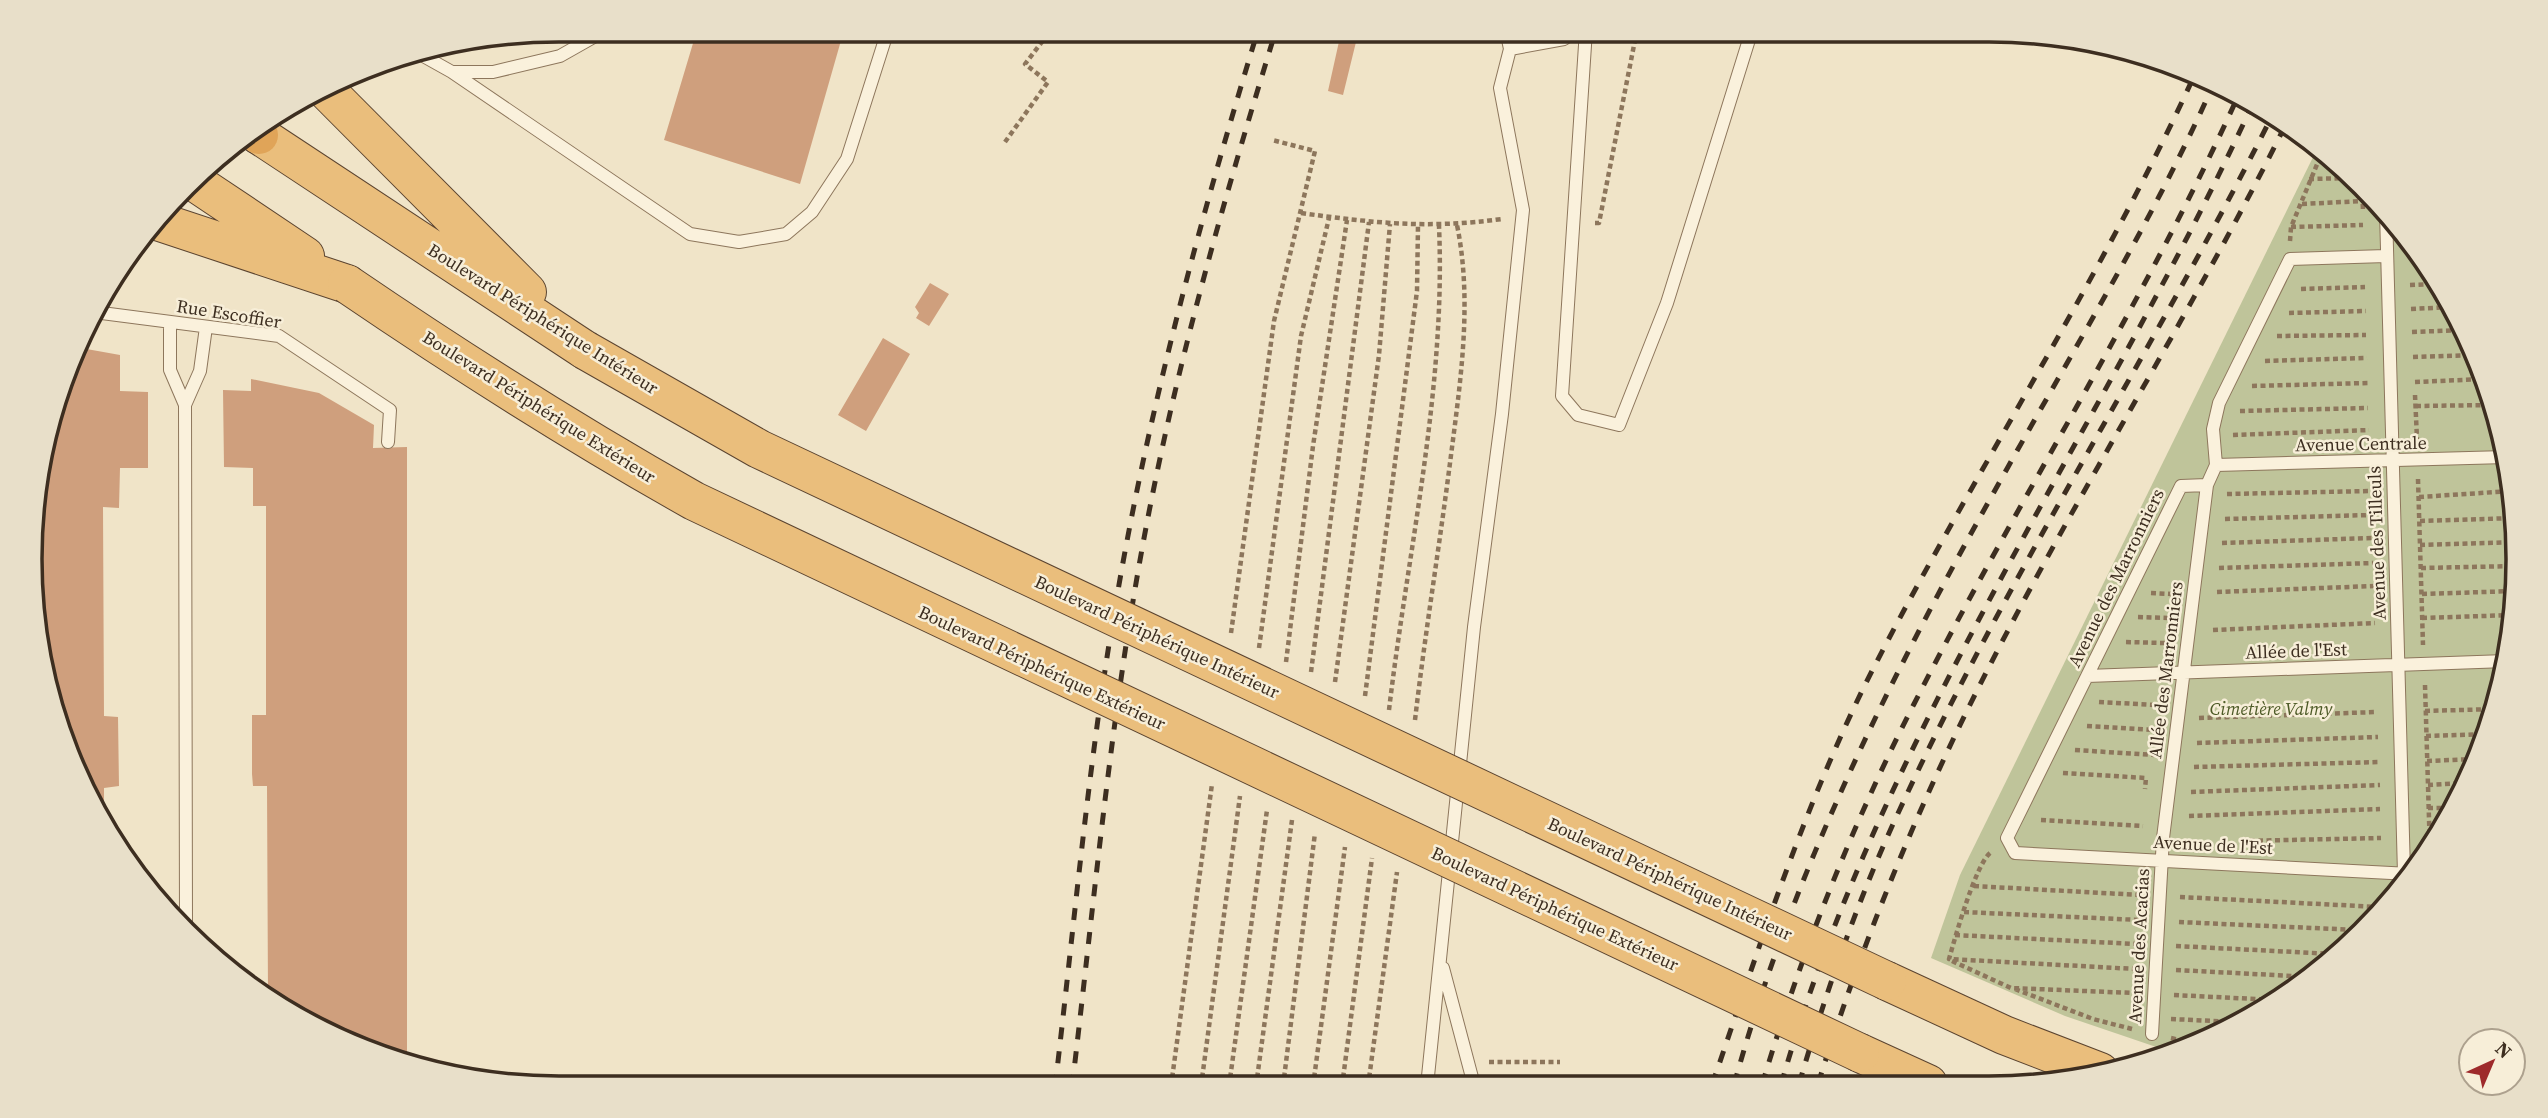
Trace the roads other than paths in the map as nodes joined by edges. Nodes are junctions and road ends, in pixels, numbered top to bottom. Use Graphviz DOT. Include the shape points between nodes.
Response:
graph roads {
  1 [pos="585,42"];
  2 [pos="884,42"];
  3 [pos="1509,42"];
  4 [pos="1552,42"];
  5 [pos="1585,42"];
  6 [pos="1748,42"];
  7 [pos="1510,49"];
  8 [pos="429,59"];
  9 [pos="452,72"];
  10 [pos="330,95"];
  11 [pos="262,136"];
  12 [pos="201,186"];
  13 [pos="165,224"];
  14 [pos="2386,228"];
  15 [pos="2386,256"];
  16 [pos="347,284"];
  17 [pos="104,313"];
  18 [pos="170,323"];
  19 [pos="206,327"];
  20 [pos="585,350"];
  21 [pos="185,405"];
  22 [pos="388,442"];
  23 [pos="2496,457"];
  24 [pos="2392,461"];
  25 [pos="2216,464"];
  26 [pos="2207,485"];
  27 [pos="2496,661"];
  28 [pos="2399,665"];
  29 [pos="2182,673"];
  30 [pos="2087,676"];
  31 [pos="2015,853"];
  32 [pos="2161,859"];
  33 [pos="2407,863"];
  34 [pos="2399,874"];
  35 [pos="186,917"];
  36 [pos="1441,961"];
  37 [pos="2152,1034"];
  38 [pos="2086,1067"];
  39 [pos="1428,1076"];
  40 [pos="1471,1076"];
  41 [pos="1910,1076"];
  1 -- 9 [label="lane" via="560,56 493,72"];
  2 -- 9 [label="lane" via="847,159 812,212 786,234 739,242 690,234"];
  3 -- 7 [label="lane"];
  4 -- 7 [label="lane"];
  5 -- 6 [label="lane" via="1562,396 1578,415 1619,425 1667,303"];
  7 -- 36 [label="lane" via="1500,88 1523,210"];
  8 -- 9 [label="lane"];
  10 -- 20 [label="highway"];
  11 -- 20 [label="highway, Boulevard Périphérique Intérieur"];
  12 -- 16 [label="highway, Boulevard Périphérique Extérieur"];
  13 -- 16 [label="highway"];
  14 -- 15 [label="lane, Avenue des Tilleuls"];
  15 -- 24 [label="lane, Avenue des Tilleuls"];
  15 -- 25 [label="lane" via="2290,260 2219,403"];
  16 -- 41 [label="highway, Boulevard Périphérique Extérieur, bridge" via="468,366 694,501"];
  17 -- 18 [label="lane, Rue Escoffier"];
  18 -- 19 [label="lane, Rue Escoffier"];
  18 -- 21 [label="lane" via="170,370"];
  19 -- 21 [label="lane" via="200,371"];
  19 -- 22 [label="lane, Rue Escoffier" via="279,336 390,410"];
  20 -- 38 [label="highway, Boulevard Périphérique Intérieur, bridge" via="759,449 1887,981"];
  21 -- 35 [label="lane"];
  23 -- 24 [label="lane, Avenue Centrale"];
  24 -- 25 [label="lane, Avenue Centrale"];
  24 -- 28 [label="lane, Avenue des Tilleuls"];
  25 -- 26 [label="lane"];
  26 -- 29 [label="lane, Allée des Marronniers"];
  26 -- 30 [label="lane, Avenue des Marronniers" via="2181,486"];
  27 -- 28 [label="lane, Allée de l'Est"];
  28 -- 29 [label="lane, Allée de l'Est"];
  28 -- 33 [label="lane, Avenue des Tilleuls"];
  29 -- 30 [label="lane, Allée de l'Est"];
  29 -- 32 [label="lane, Allée des Marronniers"];
  30 -- 31 [label="lane, Avenue des Marronniers" via="2007,838"];
  31 -- 32 [label="lane, Avenue de l'Est"];
  32 -- 34 [label="lane, Avenue de l'Est"];
  32 -- 37 [label="lane, Avenue des Acacias"];
  36 -- 39 [label="lane"];
  36 -- 40 [label="lane"];
}
